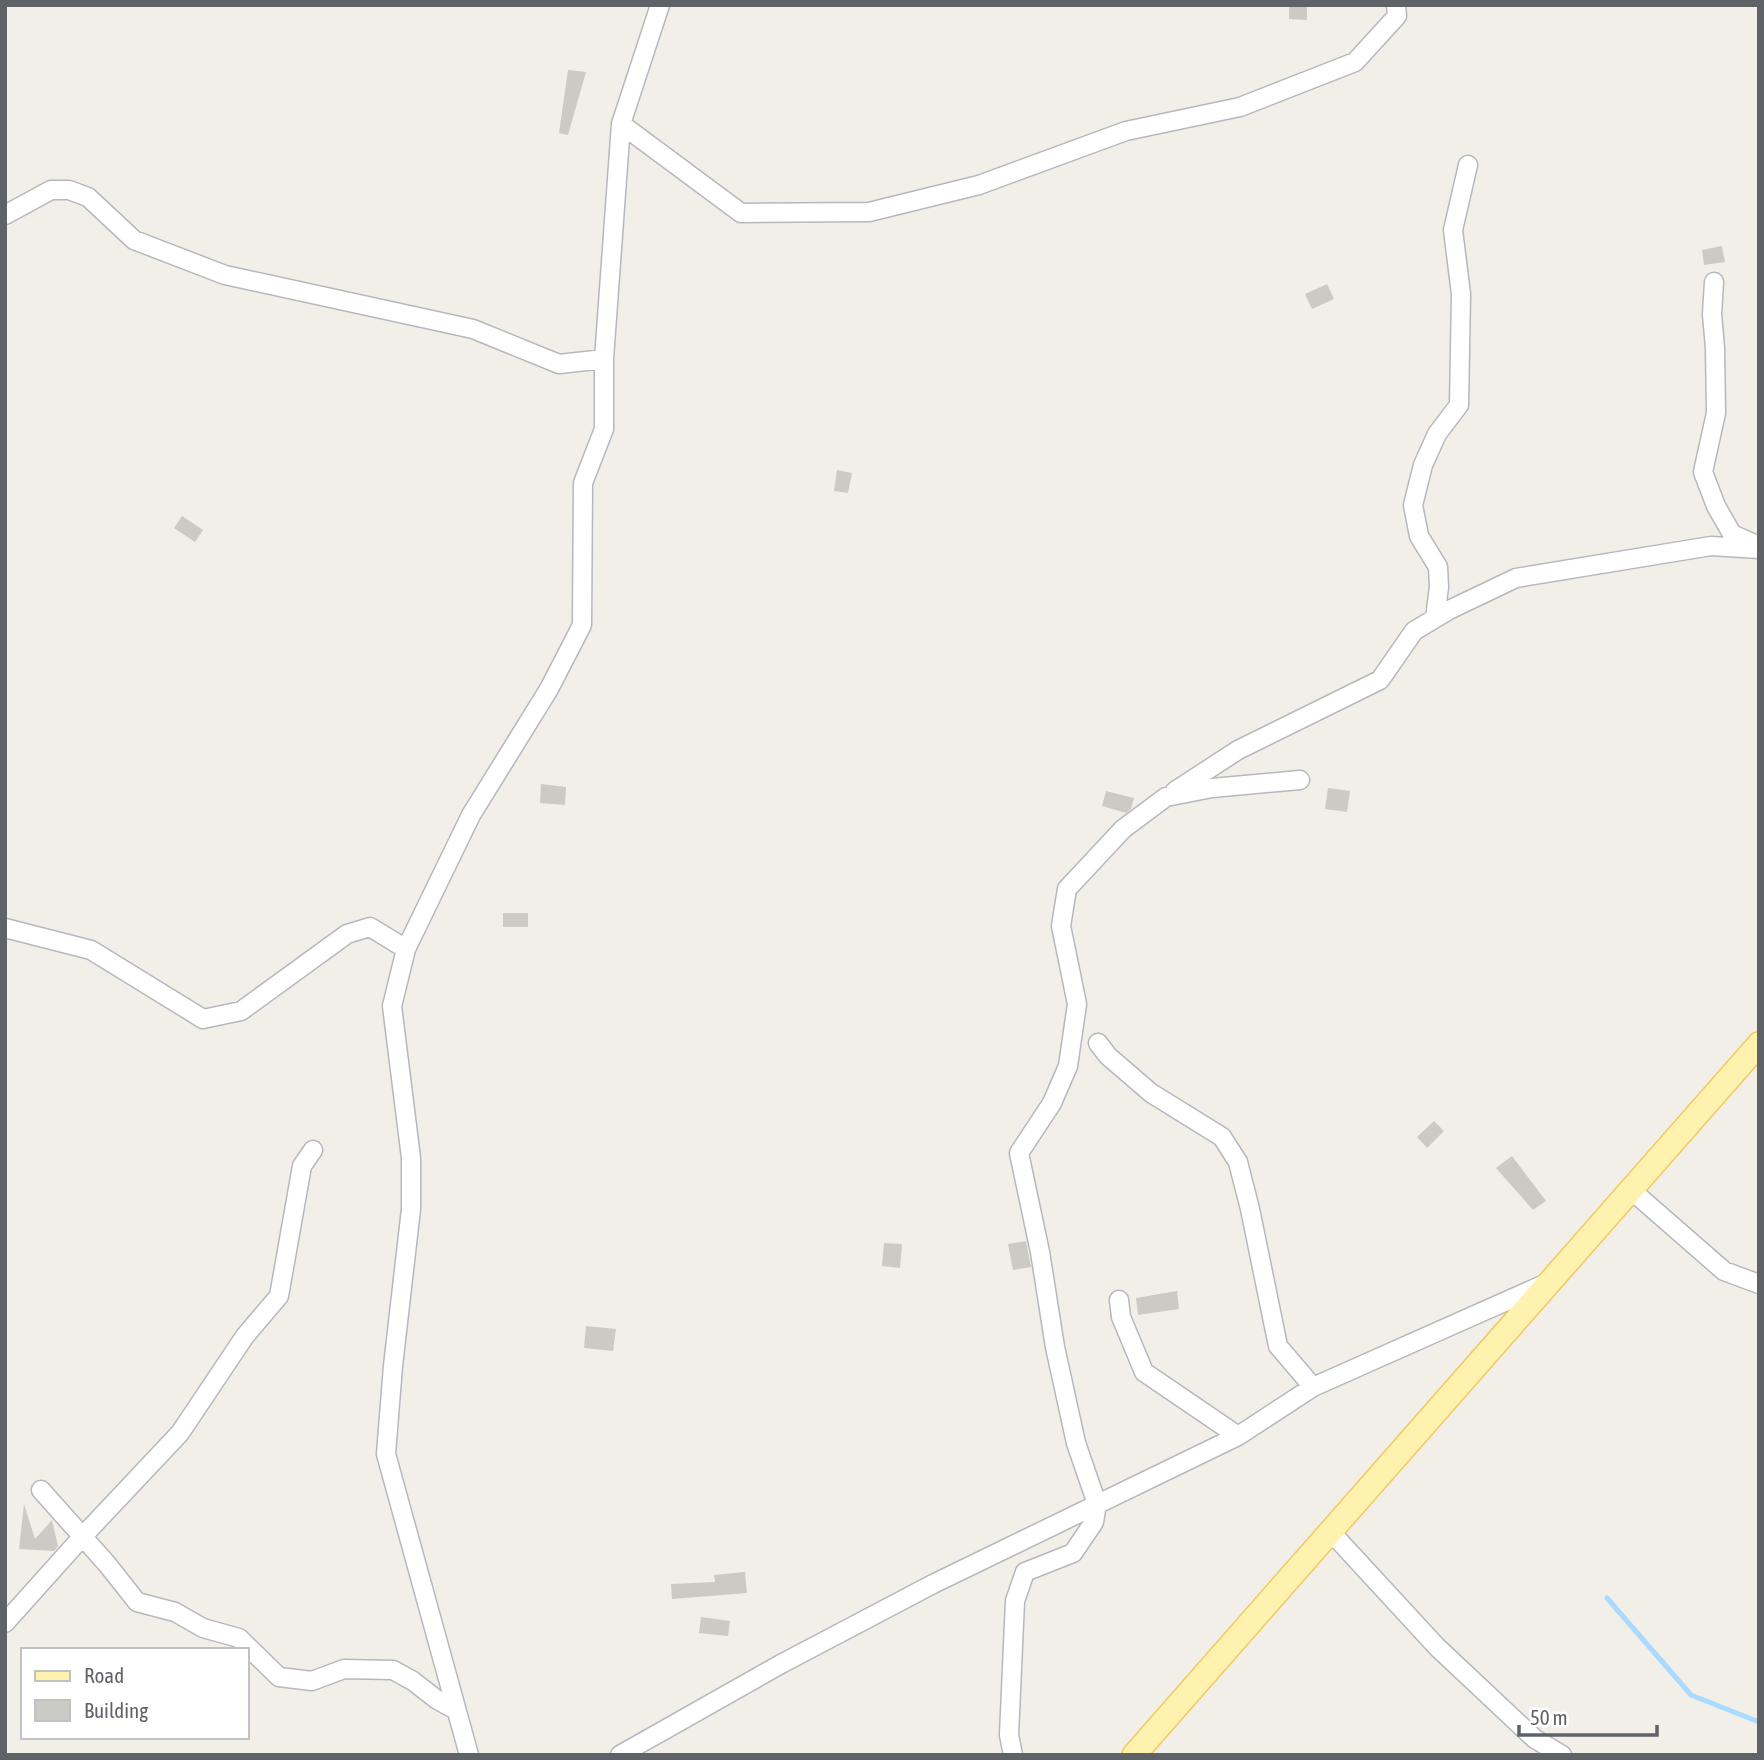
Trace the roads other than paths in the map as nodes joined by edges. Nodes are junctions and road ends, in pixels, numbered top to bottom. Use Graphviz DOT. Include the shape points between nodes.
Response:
graph roads {
  1 [pos="660,5"];
  2 [pos="1396,5"];
  3 [pos="621,124"];
  4 [pos="1468,165"];
  5 [pos="5,215"];
  6 [pos="1714,282"];
  7 [pos="604,359"];
  8 [pos="1759,547"];
  9 [pos="1435,618"];
  10 [pos="1300,780"];
  11 [pos="1166,797"];
  12 [pos="5,928"];
  13 [pos="406,948"];
  14 [pos="1098,1043"];
  15 [pos="1759,1044"];
  16 [pos="313,1150"];
  17 [pos="1630,1189"];
  18 [pos="1547,1283"];
  19 [pos="1759,1284"];
  20 [pos="1119,1300"];
  21 [pos="1313,1387"];
  22 [pos="1238,1436"];
  23 [pos="41,1490"];
  24 [pos="1097,1504"];
  25 [pos="1330,1531"];
  26 [pos="83,1536"];
  27 [pos="5,1623"];
  28 [pos="456,1710"];
  29 [pos="469,1755"];
  30 [pos="620,1755"];
  31 [pos="1013,1755"];
  32 [pos="1134,1755"];
  33 [pos="1562,1755"];
  1 -- 3 [label="street"];
  2 -- 3 [label="street" via="1397,16 1355,62 1240,107 1126,131 979,185 869,212 741,213"];
  3 -- 7 [label="street"];
  4 -- 9 [label="street" via="1453,230 1461,294 1459,405 1437,434 1413,505 1419,536 1438,567"];
  5 -- 7 [label="street" via="51,190 69,190 88,197 134,240 225,275 473,329 559,364"];
  6 -- 8 [label="street" via="1716,413 1703,472 1732,534"];
  7 -- 13 [label="street" via="604,429 583,483 582,625 550,689 471,815"];
  8 -- 9 [label="street" via="1711,546 1516,578"];
  9 -- 11 [label="street" via="1414,631 1380,680 1238,750"];
  10 -- 11 [label="street"];
  11 -- 24 [label="street" via="1123,829 1067,889 1061,926 1077,1004 1068,1066 1052,1102 1019,1153 1076,1443"];
  12 -- 13 [label="street" via="91,950 203,1019 241,1011 346,934 370,927"];
  13 -- 28 [label="street" via="392,1006 411,1158 411,1209 386,1454"];
  14 -- 21 [label="street" via="1151,1093 1222,1137 1238,1162 1278,1346"];
  15 -- 17 [label="main road"];
  16 -- 26 [label="street" via="302,1166 279,1296 245,1336 180,1433"];
  17 -- 18 [label="main road"];
  17 -- 19 [label="street" via="1724,1271"];
  18 -- 21 [label="street"];
  18 -- 25 [label="main road"];
  20 -- 22 [label="street" via="1121,1317 1144,1372"];
  21 -- 22 [label="street"];
  22 -- 24 [label="street"];
  23 -- 26 [label="street"];
  24 -- 30 [label="street" via="933,1584"];
  24 -- 31 [label="street" via="1094,1522 1073,1552 1025,1572 1015,1601 1009,1735"];
  25 -- 32 [label="main road"];
  25 -- 33 [label="street" via="1437,1647 1535,1739"];
  26 -- 27 [label="street"];
  26 -- 28 [label="street" via="137,1602 239,1638 279,1676 312,1681 344,1669 393,1670"];
  28 -- 29 [label="street"];
}
